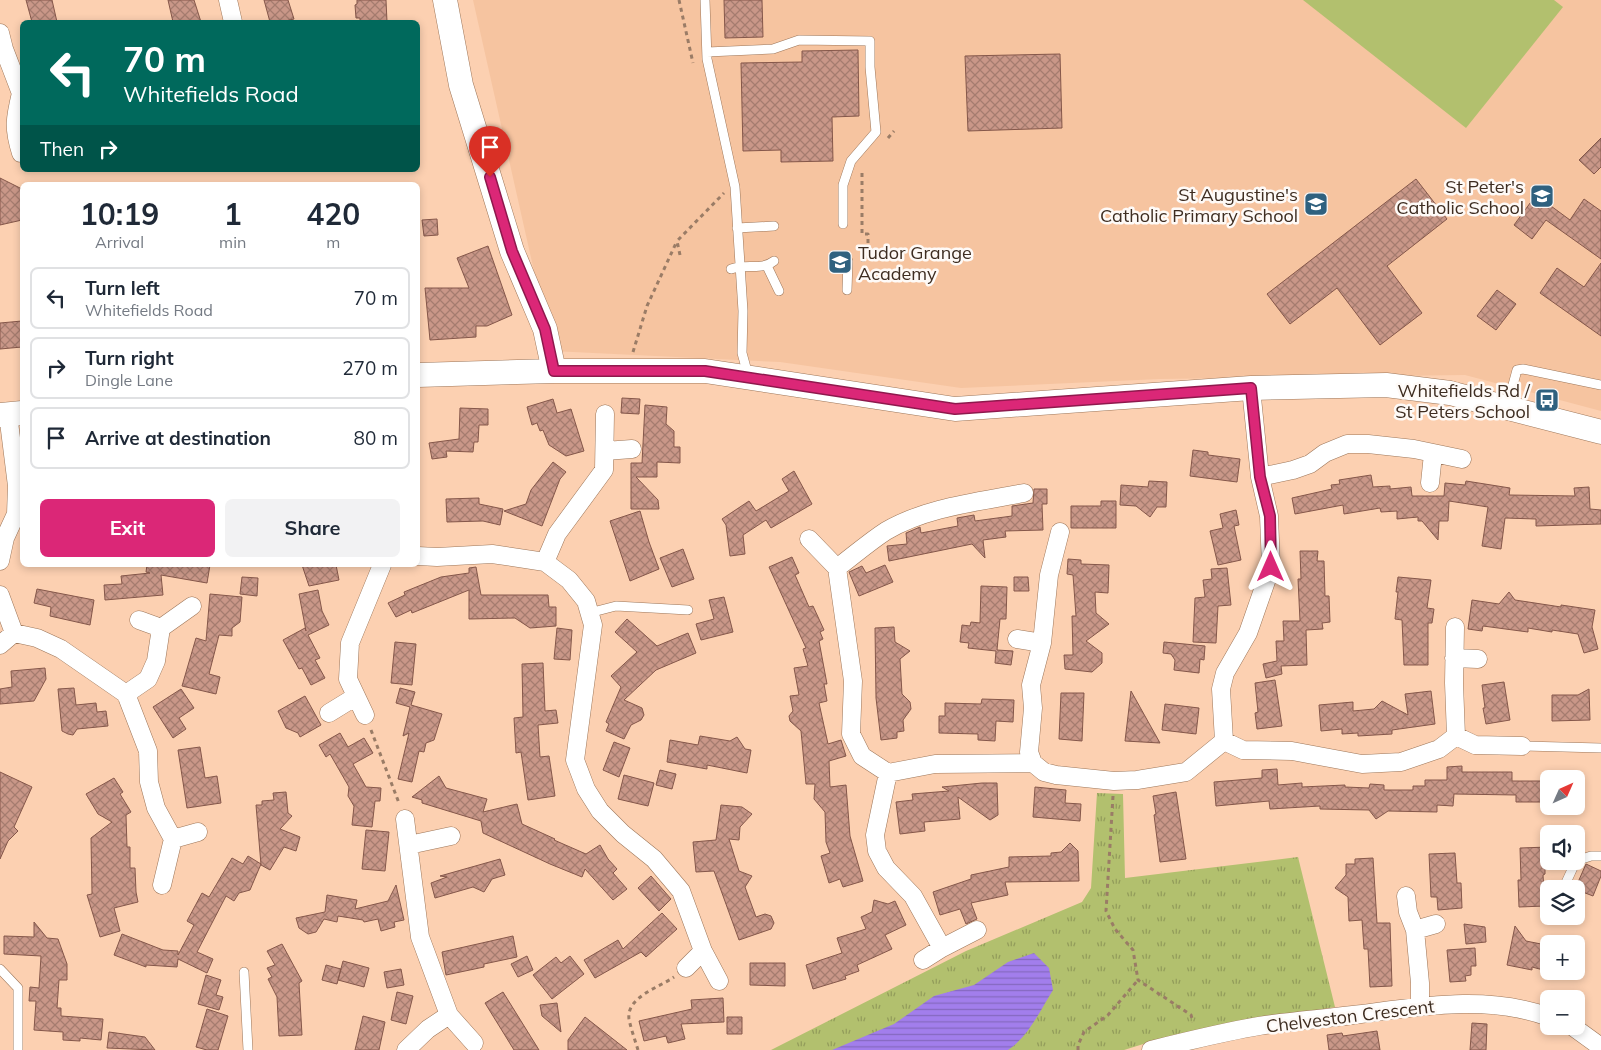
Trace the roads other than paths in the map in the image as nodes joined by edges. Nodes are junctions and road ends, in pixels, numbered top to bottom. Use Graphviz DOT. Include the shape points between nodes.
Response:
graph roads {
  1 [pos="228,0"];
  2 [pos="445,0"];
  3 [pos="705,0"];
  4 [pos="233,20"];
  5 [pos="0,34"];
  6 [pos="707,52"];
  7 [pos="20,89"];
  8 [pos="20,100"];
  9 [pos="20,150"];
  10 [pos="843,224"];
  11 [pos="774,226"];
  12 [pos="737,228"];
  13 [pos="848,261"];
  14 [pos="735,268"];
  15 [pos="779,290"];
  16 [pos="847,290"];
  17 [pos="554,371"];
  18 [pos="420,375"];
  19 [pos="749,377"];
  20 [pos="1601,385"];
  21 [pos="1251,388"];
  22 [pos="1507,407"];
  23 [pos="10,414"];
  24 [pos="604,414"];
  25 [pos="1601,432"];
  26 [pos="632,449"];
  27 [pos="605,452"];
  28 [pos="1433,454"];
  29 [pos="1462,459"];
  30 [pos="1260,477"];
  31 [pos="1430,483"];
  32 [pos="1024,493"];
  33 [pos="1060,532"];
  34 [pos="808,539"];
  35 [pos="420,556"];
  36 [pos="0,561"];
  37 [pos="545,562"];
  38 [pos="381,567"];
  39 [pos="837,568"];
  40 [pos="0,595"];
  41 [pos="192,606"];
  42 [pos="688,610"];
  43 [pos="589,613"];
  44 [pos="139,620"];
  45 [pos="1455,627"];
  46 [pos="161,628"];
  47 [pos="14,633"];
  48 [pos="1017,639"];
  49 [pos="1042,643"];
  50 [pos="0,645"];
  51 [pos="1454,658"];
  52 [pos="1478,659"];
  53 [pos="126,694"];
  54 [pos="355,696"];
  55 [pos="328,713"];
  56 [pos="365,715"];
  57 [pos="1456,736"];
  58 [pos="1224,741"];
  59 [pos="1522,746"];
  60 [pos="1601,748"];
  61 [pos="1033,763"];
  62 [pos="888,773"];
  63 [pos="405,819"];
  64 [pos="198,832"];
  65 [pos="451,836"];
  66 [pos="173,839"];
  67 [pos="408,844"];
  68 [pos="1601,856"];
  69 [pos="1585,858"];
  70 [pos="162,884"];
  71 [pos="1406,896"];
  72 [pos="1436,924"];
  73 [pos="977,930"];
  74 [pos="1415,930"];
  75 [pos="942,948"];
  76 [pos="703,951"];
  77 [pos="923,960"];
  78 [pos="686,968"];
  79 [pos="0,970"];
  80 [pos="244,972"];
  81 [pos="719,981"];
  82 [pos="1420,1006"];
  83 [pos="1540,1014"];
  84 [pos="449,1015"];
  85 [pos="1585,1035"];
  86 [pos="1601,1046"];
  87 [pos="478,1047"];
  88 [pos="18,1050"];
  89 [pos="248,1050"];
  90 [pos="406,1050"];
  91 [pos="1151,1050"];
  1 -- 4 [label="street"];
  2 -- 17 [label="street" via="461,85 512,251 545,329"];
  3 -- 6 [label="lane"];
  5 -- 7 [label="street"];
  6 -- 10 [label="lane" via="773,50 799,40 870,41 876,132 851,161 843,184"];
  6 -- 12 [label="lane" via="735,188"];
  8 -- 9 [label="street" via="15,134"];
  11 -- 12 [label="lane"];
  12 -- 14 [label="lane"];
  13 -- 16 [label="lane"];
  14 -- 15 [label="lane" via="770,264"];
  14 -- 19 [label="lane" via="743,311 742,353"];
  17 -- 18 [label="street"];
  17 -- 19 [label="street" via="705,371"];
  19 -- 21 [label="street" via="955,409"];
  20 -- 22 [label="lane" via="1523,368 1517,370"];
  21 -- 22 [label="street" via="1386,385 1450,393"];
  21 -- 30 [label="street"];
  22 -- 25 [label="street"];
  23 -- 36 [label="street" via="17,486 16,514 5,538"];
  24 -- 27 [label="street"];
  26 -- 27 [label="street"];
  27 -- 37 [label="street" via="604,470 557,534"];
  28 -- 29 [label="street"];
  28 -- 30 [label="street" via="1414,449 1346,444 1310,464"];
  28 -- 31 [label="street"];
  30 -- 58 [label="street" via="1270,516 1271,567 1248,632 1225,672 1221,689"];
  32 -- 39 [label="street" via="943,508 904,522"];
  33 -- 49 [label="street" via="1049,575"];
  34 -- 39 [label="street"];
  35 -- 37 [label="street" via="492,554"];
  37 -- 43 [label="street" via="569,580 586,602"];
  38 -- 54 [label="street" via="350,643 348,679"];
  39 -- 62 [label="street" via="853,680 850,734 862,756"];
  40 -- 47 [label="street"];
  41 -- 46 [label="street"];
  42 -- 43 [label="lane" via="616,606"];
  43 -- 76 [label="street" via="593,625 575,760 586,789 600,812 654,859 681,891"];
  44 -- 46 [label="street"];
  45 -- 51 [label="street"];
  46 -- 53 [label="street" via="156,661 148,679"];
  47 -- 50 [label="street"];
  47 -- 53 [label="street" via="37,638 61,649"];
  48 -- 49 [label="street"];
  49 -- 61 [label="street" via="1031,685 1033,708 1029,752"];
  51 -- 52 [label="street"];
  51 -- 57 [label="street"];
  53 -- 66 [label="street" via="148,751 149,782 156,808"];
  54 -- 55 [label="street"];
  54 -- 56 [label="street"];
  57 -- 58 [label="street" via="1439,749 1401,762 1362,764 1292,751 1243,750"];
  57 -- 59 [label="street" via="1476,744"];
  58 -- 61 [label="street" via="1186,772 1137,780 1056,775 1044,772"];
  59 -- 60 [label="lane"];
  61 -- 62 [label="street" via="935,764"];
  62 -- 75 [label="street" via="875,835 878,851 886,868 913,896"];
  63 -- 67 [label="street"];
  64 -- 66 [label="street"];
  65 -- 67 [label="street"];
  66 -- 70 [label="street"];
  67 -- 84 [label="street" via="420,937"];
  68 -- 69 [label="lane"];
  71 -- 74 [label="street"];
  72 -- 74 [label="street"];
  73 -- 75 [label="street"];
  74 -- 82 [label="street"];
  75 -- 77 [label="street"];
  76 -- 78 [label="street"];
  76 -- 81 [label="street"];
  79 -- 88 [label="lane" via="18,988"];
  80 -- 89 [label="lane"];
  82 -- 83 [label="street, Chelveston Crescent" via="1464,1003 1510,1006"];
  82 -- 91 [label="street, Chelveston Crescent" via="1259,1026"];
  84 -- 87 [label="street"];
  84 -- 90 [label="street"];
  85 -- 86 [label="street"];
}
